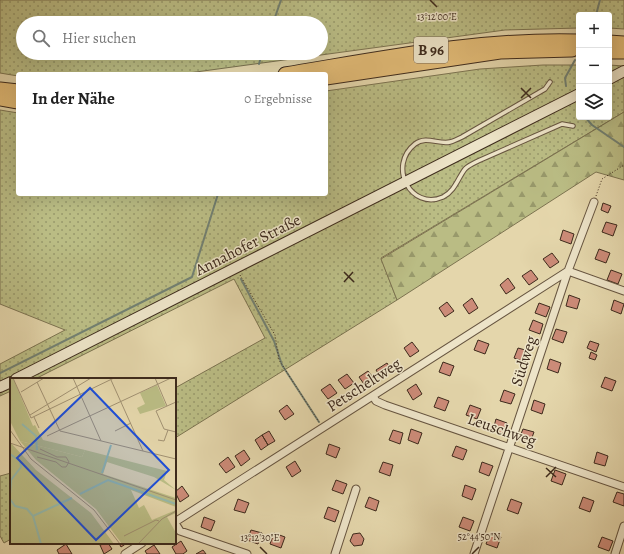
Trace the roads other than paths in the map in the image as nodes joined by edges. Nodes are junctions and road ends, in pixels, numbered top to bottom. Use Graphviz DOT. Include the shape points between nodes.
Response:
graph roads {
  1 [pos="576,41"];
  2 [pos="612,42"];
  3 [pos="624,43"];
  4 [pos="576,50"];
  5 [pos="612,52"];
  6 [pos="624,52"];
  7 [pos="297,72"];
  8 [pos="328,78"];
  9 [pos="550,82"];
  10 [pos="0,89"];
  11 [pos="16,92"];
  12 [pos="576,96"];
  13 [pos="0,99"];
  14 [pos="16,102"];
  15 [pos="574,126"];
  16 [pos="406,182"];
  17 [pos="594,202"];
  18 [pos="568,271"];
  19 [pos="624,291"];
  20 [pos="18,378"];
  21 [pos="10,382"];
  22 [pos="0,387"];
  23 [pos="373,396"];
  24 [pos="510,448"];
  25 [pos="624,487"];
  26 [pos="356,490"];
  27 [pos="176,522"];
  28 [pos="176,525"];
  29 [pos="624,526"];
  30 [pos="140,544"];
  31 [pos="124,554"];
  32 [pos="247,554"];
  33 [pos="335,554"];
  34 [pos="474,554"];
  35 [pos="615,554"];
  1 -- 7 [label="highway, B 96" via="494,43 431,50"];
  2 -- 3 [label="highway"];
  4 -- 8 [label="highway, B 96" via="500,52"];
  5 -- 6 [label="highway"];
  9 -- 16 [label="lane" via="545,88 456,140 449,143 428,140 416,143 402,161 402,173"];
  10 -- 11 [label="highway"];
  12 -- 16 [label="street, Annahofer Straße"];
  13 -- 14 [label="highway"];
  15 -- 16 [label="lane" via="562,124 478,161 467,167 454,188 444,196 432,200 420,198 411,191"];
  16 -- 20 [label="street, Annahofer Straße"];
  17 -- 18 [label="street, Südweg"];
  18 -- 19 [label="street"];
  18 -- 23 [label="street, Petscheltweg"];
  18 -- 24 [label="street, Südweg"];
  21 -- 22 [label="street"];
  23 -- 24 [label="street, Leuschweg" via="376,401 385,405"];
  23 -- 27 [label="street, Petscheltweg"];
  24 -- 25 [label="street, Leuschweg"];
  24 -- 34 [label="street, Südweg"];
  26 -- 33 [label="street"];
  28 -- 32 [label="street" via="180,531"];
  29 -- 35 [label="street"];
  30 -- 31 [label="street"];
}
